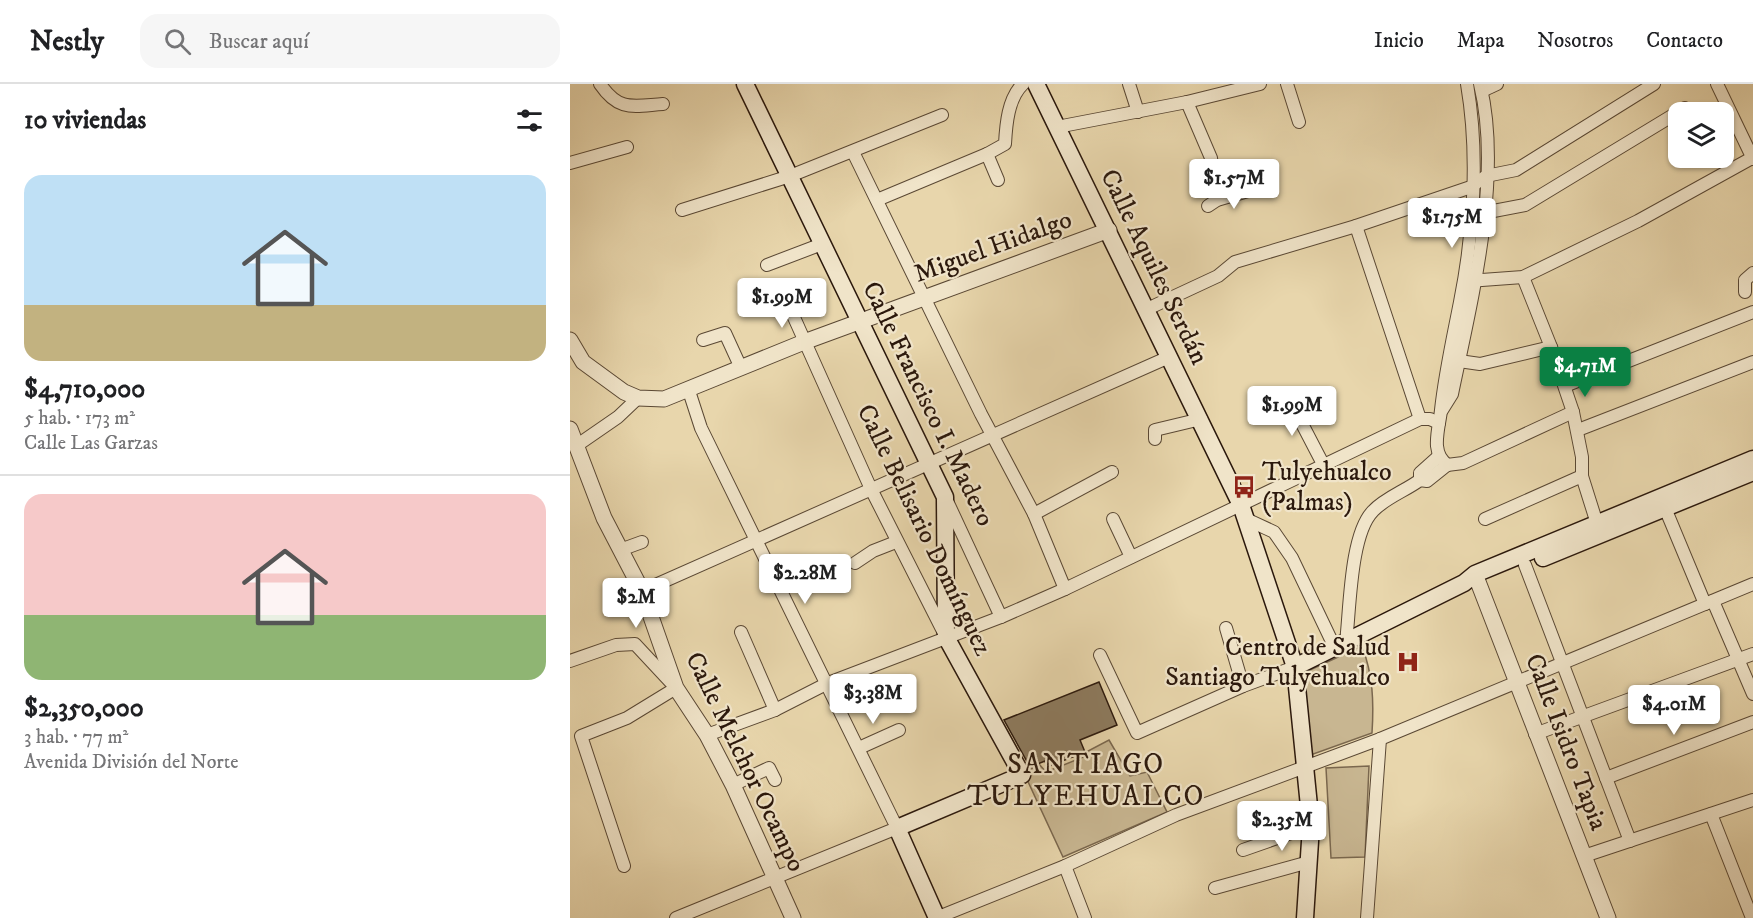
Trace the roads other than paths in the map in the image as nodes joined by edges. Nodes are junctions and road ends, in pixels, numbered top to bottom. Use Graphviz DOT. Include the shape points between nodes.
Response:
graph roads {
  1 [pos="600,84"];
  2 [pos="746,84"];
  3 [pos="1023,84"];
  4 [pos="1036,84"];
  5 [pos="1129,84"];
  6 [pos="1260,84"];
  7 [pos="1287,84"];
  8 [pos="1467,84"];
  9 [pos="1497,84"];
  10 [pos="1653,84"];
  11 [pos="1717,84"];
  12 [pos="1481,88"];
  13 [pos="1186,102"];
  14 [pos="663,104"];
  15 [pos="1138,112"];
  16 [pos="942,115"];
  17 [pos="1668,118"];
  18 [pos="1299,122"];
  19 [pos="1057,126"];
  20 [pos="627,147"];
  21 [pos="853,152"];
  22 [pos="987,154"];
  23 [pos="1753,159"];
  24 [pos="570,163"];
  25 [pos="790,176"];
  26 [pos="1486,176"];
  27 [pos="998,180"];
  28 [pos="1472,187"];
  29 [pos="1248,191"];
  30 [pos="878,200"];
  31 [pos="682,210"];
  32 [pos="1483,213"];
  33 [pos="1356,226"];
  34 [pos="1109,230"];
  35 [pos="822,244"];
  36 [pos="767,265"];
  37 [pos="1753,273"];
  38 [pos="1523,277"];
  39 [pos="1470,281"];
  40 [pos="1745,292"];
  41 [pos="925,298"];
  42 [pos="788,304"];
  43 [pos="1144,310"];
  44 [pos="1753,312"];
  45 [pos="861,322"];
  46 [pos="570,340"];
  47 [pos="703,340"];
  48 [pos="804,342"];
  49 [pos="1551,347"];
  50 [pos="1168,357"];
  51 [pos="1459,361"];
  52 [pos="1753,362"];
  53 [pos="741,368"];
  54 [pos="1565,386"];
  55 [pos="689,391"];
  56 [pos="1286,393"];
  57 [pos="638,398"];
  58 [pos="1574,412"];
  59 [pos="1440,417"];
  60 [pos="1201,419"];
  61 [pos="1420,419"];
  62 [pos="570,429"];
  63 [pos="1578,430"];
  64 [pos="993,437"];
  65 [pos="1155,439"];
  66 [pos="576,446"];
  67 [pos="1753,459"];
  68 [pos="1443,460"];
  69 [pos="928,463"];
  70 [pos="1324,466"];
  71 [pos="1113,472"];
  72 [pos="1753,472"];
  73 [pos="1582,477"];
  74 [pos="871,489"];
  75 [pos="945,497"];
  76 [pos="1665,508"];
  77 [pos="1243,512"];
  78 [pos="1034,514"];
  79 [pos="1113,519"];
  80 [pos="1485,519"];
  81 [pos="1598,528"];
  82 [pos="755,539"];
  83 [pos="642,542"];
  84 [pos="896,542"];
  85 [pos="620,550"];
  86 [pos="1131,557"];
  87 [pos="855,563"];
  88 [pos="1525,565"];
  89 [pos="1473,580"];
  90 [pos="1753,584"];
  91 [pos="1065,589"];
  92 [pos="642,591"];
  93 [pos="1709,602"];
  94 [pos="1001,617"];
  95 [pos="1226,628"];
  96 [pos="741,632"];
  97 [pos="946,637"];
  98 [pos="1340,645"];
  99 [pos="1753,654"];
  100 [pos="1100,655"];
  101 [pos="1738,658"];
  102 [pos="570,661"];
  103 [pos="1561,663"];
  104 [pos="1295,667"];
  105 [pos="1517,682"];
  106 [pos="828,683"];
  107 [pos="1243,686"];
  108 [pos="676,688"];
  109 [pos="1753,694"];
  110 [pos="775,710"];
  111 [pos="1582,718"];
  112 [pos="1753,722"];
  113 [pos="899,730"];
  114 [pos="1535,734"];
  115 [pos="707,735"];
  116 [pos="1380,739"];
  117 [pos="860,748"];
  118 [pos="1305,767"];
  119 [pos="1606,778"];
  120 [pos="775,780"];
  121 [pos="733,785"];
  122 [pos="1753,800"];
  123 [pos="1711,814"];
  124 [pos="1311,826"];
  125 [pos="897,828"];
  126 [pos="1630,841"];
  127 [pos="1243,850"];
  128 [pos="1584,856"];
  129 [pos="1309,862"];
  130 [pos="624,866"];
  131 [pos="1065,866"];
  132 [pos="774,876"];
  133 [pos="1215,888"];
  134 [pos="676,918"];
  135 [pos="793,918"];
  136 [pos="937,918"];
  137 [pos="1085,918"];
  138 [pos="1305,918"];
  139 [pos="1367,918"];
  140 [pos="1608,918"];
  141 [pos="1752,918"];
  1 -- 14 [label="street" via="625,107"];
  2 -- 25 [label="main road, Calle Francisco I. Madero"];
  3 -- 22 [label="street" via="1007,117 1005,144"];
  4 -- 19 [label="main road, Calle Aquiles Serdán"];
  5 -- 15 [label="street"];
  6 -- 13 [label="street"];
  7 -- 18 [label="street"];
  8 -- 28 [label="street" via="1473,142"];
  9 -- 12 [label="street"];
  10 -- 26 [label="street" via="1516,170"];
  11 -- 23 [label="street"];
  12 -- 26 [label="street"];
  13 -- 15 [label="street"];
  13 -- 29 [label="street" via="1212,158 1213,203"];
  15 -- 19 [label="street"];
  16 -- 21 [label="street"];
  17 -- 32 [label="street" via="1525,205"];
  19 -- 34 [label="main road, Calle Aquiles Serdán"];
  20 -- 24 [label="street"];
  21 -- 25 [label="street"];
  21 -- 30 [label="street"];
  22 -- 27 [label="street"];
  22 -- 30 [label="street"];
  23 -- 38 [label="street"];
  25 -- 31 [label="street"];
  25 -- 35 [label="main road, Calle Francisco I. Madero"];
  26 -- 28 [label="street"];
  26 -- 32 [label="street"];
  28 -- 33 [label="street"];
  28 -- 39 [label="street"];
  30 -- 41 [label="street"];
  32 -- 39 [label="street"];
  33 -- 43 [label="street" via="1235,262 1218,276"];
  33 -- 61 [label="street"];
  34 -- 41 [label="street, Miguel Hidalgo"];
  34 -- 43 [label="main road, Calle Aquiles Serdán"];
  35 -- 36 [label="street"];
  35 -- 45 [label="main road, Calle Francisco I. Madero"];
  37 -- 40 [label="street" via="1745,280"];
  38 -- 39 [label="street"];
  38 -- 49 [label="street"];
  39 -- 51 [label="street"];
  39 -- 59 [label="street" via="1442,392"];
  41 -- 45 [label="street, Miguel Hidalgo"];
  41 -- 64 [label="street"];
  42 -- 48 [label="street, Calle Belisario Domínguez"];
  43 -- 50 [label="main road, Calle Aquiles Serdán"];
  44 -- 54 [label="street"];
  45 -- 48 [label="street, Miguel Hidalgo"];
  45 -- 69 [label="main road, Calle Francisco I. Madero"];
  46 -- 57 [label="street" via="583,362"];
  47 -- 53 [label="street" via="725,333"];
  48 -- 53 [label="street, Miguel Hidalgo"];
  48 -- 74 [label="street, Calle Belisario Domínguez"];
  49 -- 51 [label="street" via="1480,364"];
  49 -- 54 [label="street"];
  50 -- 60 [label="main road, Calle Aquiles Serdán"];
  50 -- 64 [label="street"];
  51 -- 59 [label="street" via="1452,394"];
  52 -- 63 [label="street"];
  53 -- 55 [label="street, Miguel Hidalgo"];
  54 -- 58 [label="street"];
  55 -- 57 [label="street, Miguel Hidalgo" via="664,399"];
  55 -- 82 [label="street" via="701,428"];
  56 -- 70 [label="street"];
  57 -- 66 [label="street"];
  58 -- 63 [label="street"];
  58 -- 68 [label="street" via="1463,463"];
  59 -- 61 [label="street"];
  59 -- 68 [label="street"];
  60 -- 65 [label="street" via="1155,429"];
  60 -- 77 [label="main road, Calle Aquiles Serdán"];
  61 -- 70 [label="street"];
  62 -- 66 [label="street, Calle Melchor Ocampo"];
  63 -- 73 [label="street"];
  64 -- 69 [label="street"];
  64 -- 78 [label="street"];
  66 -- 85 [label="street, Calle Melchor Ocampo"];
  67 -- 81 [label="main road"];
  68 -- 98 [label="street" via="1420,473 1420,480 1373,511 1364,525"];
  69 -- 74 [label="street"];
  69 -- 75 [label="main road, Calle Francisco I. Madero"];
  70 -- 77 [label="street"];
  71 -- 78 [label="street"];
  72 -- 76 [label="main road"];
  73 -- 80 [label="street"];
  73 -- 81 [label="street"];
  74 -- 82 [label="street"];
  74 -- 84 [label="street, Calle Belisario Domínguez"];
  75 -- 94 [label="street, Calle Francisco I. Madero"];
  75 -- 97 [label="main road"];
  76 -- 81 [label="main road"];
  76 -- 93 [label="street"];
  77 -- 86 [label="street"];
  77 -- 98 [label="street" via="1274,532"];
  77 -- 104 [label="main road, Calle Aquiles Serdán"];
  78 -- 91 [label="street"];
  79 -- 86 [label="street"];
  81 -- 88 [label="main road"];
  81 -- 89 [label="main road"];
  82 -- 92 [label="street"];
  82 -- 106 [label="street"];
  83 -- 85 [label="street"];
  84 -- 87 [label="street"];
  84 -- 97 [label="street, Calle Belisario Domínguez"];
  85 -- 92 [label="street, Calle Melchor Ocampo"];
  86 -- 91 [label="street"];
  88 -- 89 [label="main road"];
  88 -- 103 [label="street"];
  89 -- 98 [label="main road"];
  89 -- 105 [label="street, Calle Isidro Tapia"];
  90 -- 93 [label="street"];
  91 -- 94 [label="street"];
  92 -- 108 [label="street, Calle Melchor Ocampo"];
  93 -- 101 [label="street"];
  93 -- 103 [label="street"];
  94 -- 97 [label="street"];
  95 -- 107 [label="street"];
  96 -- 110 [label="street"];
  97 -- 106 [label="street"];
  97 -- 125 [label="main road, Calle Belisario Domínguez" via="1022,775"];
  98 -- 104 [label="main road"];
  99 -- 101 [label="street"];
  100 -- 107 [label="street" via="1137,733"];
  101 -- 109 [label="street"];
  101 -- 111 [label="street"];
  102 -- 108 [label="street" via="624,643 635,644"];
  103 -- 105 [label="street"];
  103 -- 111 [label="street"];
  104 -- 107 [label="street"];
  104 -- 118 [label="main road, Calle Aquiles Serdán"];
  105 -- 114 [label="street, Calle Isidro Tapia"];
  105 -- 116 [label="street"];
  106 -- 110 [label="street"];
  106 -- 117 [label="street"];
  108 -- 115 [label="street, Calle Melchor Ocampo"];
  108 -- 130 [label="street" via="627,718 581,736"];
  110 -- 115 [label="street"];
  111 -- 114 [label="street"];
  111 -- 119 [label="street"];
  112 -- 119 [label="street"];
  113 -- 117 [label="street"];
  114 -- 128 [label="street, Calle Isidro Tapia"];
  115 -- 121 [label="street, Calle Melchor Ocampo"];
  116 -- 118 [label="street"];
  116 -- 139 [label="street"];
  117 -- 125 [label="street"];
  118 -- 124 [label="main road, Calle Aquiles Serdán"];
  118 -- 131 [label="street" via="1176,815"];
  119 -- 126 [label="street"];
  120 -- 121 [label="street" via="769,768"];
  121 -- 132 [label="street, Calle Melchor Ocampo"];
  122 -- 123 [label="street"];
  123 -- 126 [label="street"];
  123 -- 141 [label="street"];
  124 -- 127 [label="street"];
  124 -- 129 [label="main road, Calle Aquiles Serdán"];
  125 -- 132 [label="street"];
  125 -- 136 [label="main road"];
  126 -- 128 [label="street"];
  128 -- 140 [label="street, Calle Isidro Tapia"];
  129 -- 133 [label="street"];
  129 -- 138 [label="main road, Calle Aquiles Serdán"];
  131 -- 136 [label="street"];
  131 -- 137 [label="street"];
  132 -- 134 [label="street"];
  132 -- 135 [label="street, Calle Melchor Ocampo"];
}
